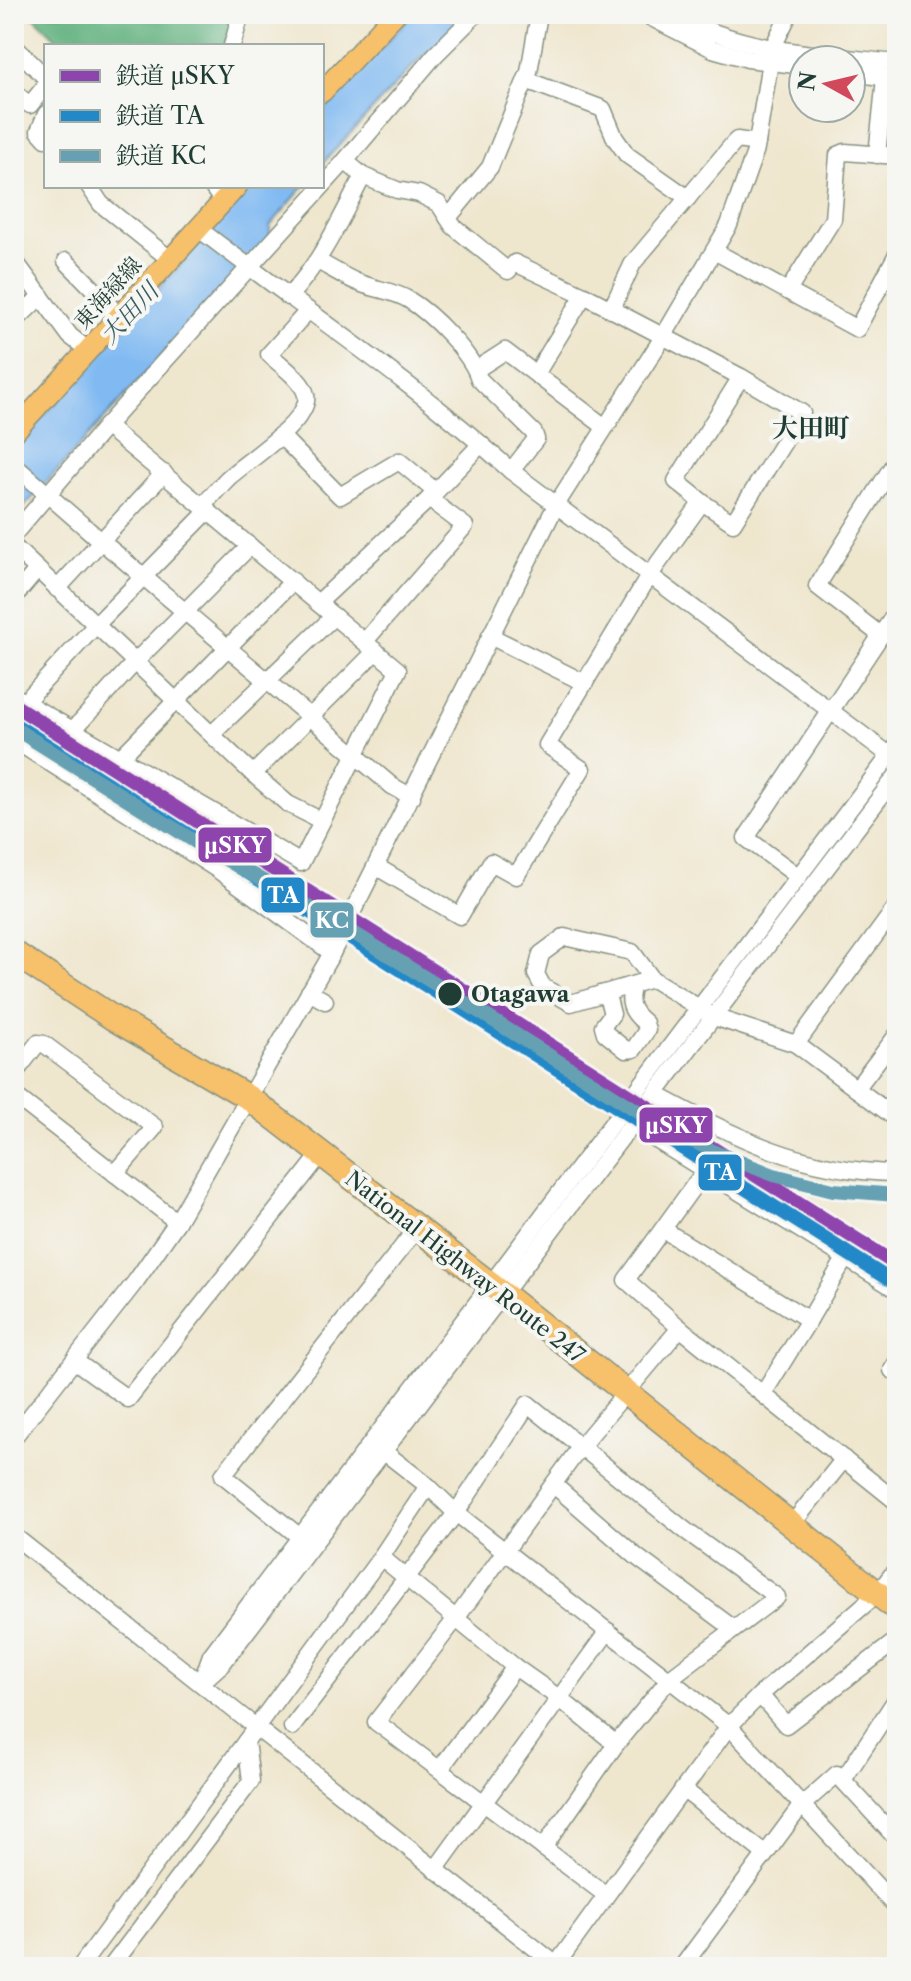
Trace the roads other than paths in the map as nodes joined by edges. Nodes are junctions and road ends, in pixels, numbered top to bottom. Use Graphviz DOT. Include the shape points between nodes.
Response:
graph roads {
  1 [pos="241,14"];
  2 [pos="395,14"];
  3 [pos="476,14"];
  4 [pos="539,14"];
  5 [pos="644,14"];
  6 [pos="673,14"];
  7 [pos="789,14"];
  8 [pos="233,44"];
  9 [pos="14,46"];
  10 [pos="771,55"];
  11 [pos="787,60"];
  12 [pos="897,63"];
  13 [pos="867,75"];
  14 [pos="44,76"];
  15 [pos="891,78"];
  16 [pos="526,80"];
  17 [pos="44,88"];
  18 [pos="324,90"];
  19 [pos="14,93"];
  20 [pos="44,119"];
  21 [pos="44,137"];
  22 [pos="757,143"];
  23 [pos="877,155"];
  24 [pos="897,156"];
  25 [pos="345,161"];
  26 [pos="363,176"];
  27 [pos="324,184"];
  28 [pos="90,188"];
  29 [pos="320,188"];
  30 [pos="217,194"];
  31 [pos="688,198"];
  32 [pos="448,218"];
  33 [pos="201,231"];
  34 [pos="714,251"];
  35 [pos="897,254"];
  36 [pos="14,260"];
  37 [pos="171,260"];
  38 [pos="66,261"];
  39 [pos="317,261"];
  40 [pos="248,267"];
  41 [pos="788,291"];
  42 [pos="584,295"];
  43 [pos="41,296"];
  44 [pos="288,297"];
  45 [pos="611,310"];
  46 [pos="307,312"];
  47 [pos="116,320"];
  48 [pos="14,322"];
  49 [pos="663,337"];
  50 [pos="88,350"];
  51 [pos="477,369"];
  52 [pos="536,374"];
  53 [pos="741,377"];
  54 [pos="106,426"];
  55 [pos="605,427"];
  56 [pos="14,432"];
  57 [pos="280,435"];
  58 [pos="481,444"];
  59 [pos="897,459"];
  60 [pos="14,465"];
  61 [pos="511,471"];
  62 [pos="164,473"];
  63 [pos="44,492"];
  64 [pos="432,495"];
  65 [pos="702,502"];
  66 [pos="556,505"];
  67 [pos="205,508"];
  68 [pos="14,534"];
  69 [pos="101,541"];
  70 [pos="250,546"];
  71 [pos="14,547"];
  72 [pos="37,570"];
  73 [pos="649,576"];
  74 [pos="144,577"];
  75 [pos="293,581"];
  76 [pos="57,589"];
  77 [pos="14,597"];
  78 [pos="318,603"];
  79 [pos="185,610"];
  80 [pos="897,611"];
  81 [pos="334,616"];
  82 [pos="95,626"];
  83 [pos="879,634"];
  84 [pos="490,636"];
  85 [pos="371,646"];
  86 [pos="228,647"];
  87 [pos="136,661"];
  88 [pos="267,681"];
  89 [pos="585,683"];
  90 [pos="19,699"];
  91 [pos="176,700"];
  92 [pos="830,711"];
  93 [pos="311,718"];
  94 [pos="72,731"];
  95 [pos="212,734"];
  96 [pos="14,740"];
  97 [pos="357,754"];
  98 [pos="894,754"];
  99 [pos="120,758"];
  100 [pos="253,774"];
  101 [pos="897,775"];
  102 [pos="412,797"];
  103 [pos="322,821"];
  104 [pos="377,867"];
  105 [pos="799,877"];
  106 [pos="897,906"];
  107 [pos="332,953"];
  108 [pos="16,958"];
  109 [pos="652,979"];
  110 [pos="633,985"];
  111 [pos="309,992"];
  112 [pos="600,994"];
  113 [pos="325,1001"];
  114 [pos="632,1009"];
  115 [pos="706,1013"];
  116 [pos="612,1014"];
  117 [pos="897,1035"];
  118 [pos="796,1044"];
  119 [pos="14,1074"];
  120 [pos="856,1089"];
  121 [pos="655,1094"];
  122 [pos="14,1095"];
  123 [pos="249,1098"];
  124 [pos="897,1119"];
  125 [pos="632,1125"];
  126 [pos="321,1154"];
  127 [pos="706,1169"];
  128 [pos="897,1173"];
  129 [pos="115,1174"];
  130 [pos="177,1222"];
  131 [pos="417,1228"];
  132 [pos="664,1230"];
  133 [pos="846,1257"];
  134 [pos="497,1290"];
  135 [pos="897,1290"];
  136 [pos="809,1320"];
  137 [pos="680,1328"];
  138 [pos="75,1361"];
  139 [pos="897,1362"];
  140 [pos="897,1372"];
  141 [pos="627,1394"];
  142 [pos="763,1394"];
  143 [pos="14,1437"];
  144 [pos="581,1446"];
  145 [pos="383,1451"];
  146 [pos="844,1459"];
  147 [pos="554,1485"];
  148 [pos="428,1486"];
  149 [pos="897,1502"];
  150 [pos="456,1513"];
  151 [pos="793,1523"];
  152 [pos="14,1536"];
  153 [pos="300,1537"];
  154 [pos="504,1551"];
  155 [pos="381,1557"];
  156 [pos="897,1568"];
  157 [pos="406,1578"];
  158 [pos="888,1601"];
  159 [pos="455,1620"];
  160 [pos="734,1629"];
  161 [pos="608,1631"];
  162 [pos="897,1640"];
  163 [pos="515,1667"];
  164 [pos="670,1678"];
  165 [pos="201,1683"];
  166 [pos="760,1695"];
  167 [pos="559,1698"];
  168 [pos="894,1708"];
  169 [pos="729,1726"];
  170 [pos="292,1727"];
  171 [pos="250,1734"];
  172 [pos="616,1744"];
  173 [pos="440,1769"];
  174 [pos="843,1780"];
  175 [pos="683,1789"];
  176 [pos="483,1803"];
  177 [pos="801,1806"];
  178 [pos="897,1839"];
  179 [pos="543,1848"];
  180 [pos="764,1853"];
  181 [pos="435,1870"];
  182 [pos="606,1895"];
  183 [pos="897,1908"];
  184 [pos="557,1966"];
  185 [pos="80,1967"];
  186 [pos="111,1967"];
  187 [pos="682,1967"];
  1 -- 8 [label="street"];
  2 -- 18 [label="main road"];
  3 -- 25 [label="street"];
  4 -- 16 [label="street"];
  5 -- 10 [label="street" via="713,49"];
  6 -- 10 [label="street"];
  7 -- 10 [label="street"];
  9 -- 14 [label="street"];
  10 -- 11 [label="street"];
  10 -- 12 [label="street"];
  10 -- 22 [label="street"];
  13 -- 15 [label="street"];
  15 -- 23 [label="street"];
  16 -- 31 [label="street" via="603,109 627,155"];
  16 -- 32 [label="street" via="490,167"];
  17 -- 19 [label="street" via="30,105"];
  20 -- 21 [label="street" via="39,131"];
  22 -- 31 [label="street" via="737,140"];
  22 -- 34 [label="street" via="729,225"];
  23 -- 24 [label="street"];
  23 -- 41 [label="street" via="838,155 833,219"];
  25 -- 26 [label="street"];
  25 -- 27 [label="street"];
  26 -- 32 [label="street" via="419,194 439,204"];
  26 -- 39 [label="street"];
  28 -- 37 [label="street" via="101,204"];
  29 -- 40 [label="street"];
  30 -- 33 [label="main road, 東海緑線"];
  31 -- 45 [label="street" via="633,263"];
  32 -- 42 [label="street" via="508,271 515,263"];
  33 -- 37 [label="main road, 東海緑線"];
  33 -- 40 [label="street"];
  34 -- 41 [label="street"];
  34 -- 49 [label="street"];
  35 -- 41 [label="street" via="857,329"];
  36 -- 43 [label="street"];
  37 -- 47 [label="main road, 東海緑線"];
  38 -- 47 [label="street" via="110,306"];
  39 -- 44 [label="street"];
  39 -- 51 [label="street" via="362,285 384,288 410,301 450,335"];
  40 -- 44 [label="street"];
  40 -- 54 [label="street"];
  42 -- 45 [label="street"];
  42 -- 52 [label="street"];
  43 -- 48 [label="street"];
  43 -- 50 [label="street" via="70,336"];
  44 -- 46 [label="street"];
  45 -- 49 [label="street"];
  46 -- 57 [label="street" via="269,354 308,399 302,414"];
  46 -- 58 [label="street"];
  47 -- 50 [label="main road, 東海緑線"];
  49 -- 53 [label="street"];
  49 -- 55 [label="street"];
  50 -- 56 [label="main road, 東海緑線"];
  51 -- 52 [label="street" via="505,351"];
  51 -- 61 [label="street" via="479,379 536,439"];
  52 -- 55 [label="street"];
  53 -- 65 [label="street" via="676,481"];
  53 -- 65 [label="street" via="802,413 733,523"];
  54 -- 62 [label="street"];
  54 -- 63 [label="street"];
  55 -- 66 [label="street"];
  57 -- 64 [label="street" via="340,496 399,461"];
  57 -- 67 [label="street" via="228,478"];
  58 -- 61 [label="street"];
  58 -- 64 [label="street"];
  59 -- 83 [label="street" via="817,586"];
  60 -- 63 [label="street"];
  61 -- 66 [label="street"];
  62 -- 67 [label="street"];
  62 -- 69 [label="street"];
  63 -- 68 [label="street"];
  63 -- 69 [label="street"];
  64 -- 78 [label="street"];
  64 -- 85 [label="street" via="465,526"];
  65 -- 73 [label="street"];
  66 -- 73 [label="street"];
  66 -- 84 [label="street"];
  67 -- 70 [label="street"];
  67 -- 74 [label="street"];
  69 -- 74 [label="street"];
  69 -- 76 [label="street"];
  70 -- 75 [label="street"];
  70 -- 79 [label="street"];
  71 -- 72 [label="street"];
  72 -- 76 [label="street"];
  72 -- 77 [label="street"];
  73 -- 89 [label="street"];
  73 -- 92 [label="street"];
  74 -- 79 [label="street"];
  74 -- 82 [label="street"];
  75 -- 78 [label="street"];
  75 -- 86 [label="street"];
  76 -- 82 [label="street"];
  78 -- 81 [label="street"];
  79 -- 86 [label="street"];
  79 -- 87 [label="street"];
  80 -- 83 [label="street"];
  81 -- 85 [label="street"];
  81 -- 88 [label="street"];
  82 -- 87 [label="street"];
  82 -- 90 [label="street"];
  83 -- 92 [label="street"];
  84 -- 89 [label="street"];
  84 -- 102 [label="street"];
  85 -- 93 [label="street"];
  85 -- 97 [label="street" via="398,670"];
  86 -- 88 [label="street"];
  86 -- 91 [label="street"];
  87 -- 91 [label="street"];
  87 -- 94 [label="street"];
  88 -- 93 [label="street"];
  88 -- 95 [label="street"];
  89 -- 104 [label="street" via="547,745 582,769 516,876 491,862 460,916"];
  90 -- 94 [label="street"];
  91 -- 95 [label="street"];
  91 -- 99 [label="street"];
  92 -- 98 [label="street"];
  92 -- 105 [label="street" via="746,838"];
  93 -- 97 [label="street"];
  93 -- 100 [label="street"];
  94 -- 99 [label="street"];
  95 -- 100 [label="street"];
  96 -- 107 [label="street" via="218,870"];
  97 -- 102 [label="street"];
  97 -- 103 [label="street"];
  98 -- 105 [label="street"];
  99 -- 103 [label="street" via="301,863"];
  100 -- 103 [label="street" via="288,804"];
  101 -- 115 [label="street"];
  102 -- 104 [label="street"];
  104 -- 107 [label="street"];
  105 -- 115 [label="street"];
  106 -- 118 [label="street"];
  107 -- 111 [label="street"];
  108 -- 123 [label="highway, National Highway Route 247"];
  109 -- 110 [label="street"];
  109 -- 112 [label="street" via="632,952 619,949 564,937 541,954 536,974 543,987 571,1003"];
  109 -- 115 [label="street"];
  110 -- 112 [label="street"];
  110 -- 114 [label="street"];
  111 -- 113 [label="street"];
  111 -- 123 [label="street"];
  112 -- 116 [label="street" via="608,999"];
  114 -- 116 [label="street"];
  114 -- 116 [label="street" via="647,1030 634,1049 626,1050 605,1033 603,1026"];
  115 -- 118 [label="street"];
  115 -- 121 [label="street"];
  115 -- 134 [label="street"];
  117 -- 120 [label="street"];
  118 -- 120 [label="street"];
  119 -- 129 [label="street" via="38,1043 44,1044 155,1127"];
  120 -- 124 [label="street"];
  121 -- 125 [label="street"];
  121 -- 128 [label="street" via="757,1146 808,1163"];
  122 -- 129 [label="street"];
  123 -- 126 [label="highway, National Highway Route 247"];
  123 -- 130 [label="street"];
  125 -- 127 [label="street"];
  125 -- 134 [label="street"];
  126 -- 131 [label="highway, National Highway Route 247"];
  126 -- 138 [label="street" via="128,1399"];
  127 -- 132 [label="street"];
  127 -- 133 [label="street"];
  129 -- 130 [label="street"];
  130 -- 138 [label="street"];
  131 -- 134 [label="highway, National Highway Route 247"];
  131 -- 153 [label="street" via="223,1475"];
  132 -- 136 [label="street"];
  132 -- 137 [label="street" via="626,1280"];
  133 -- 135 [label="street"];
  133 -- 136 [label="street"];
  134 -- 141 [label="highway, National Highway Route 247"];
  134 -- 145 [label="street"];
  134 -- 153 [label="street"];
  136 -- 142 [label="street"];
  137 -- 141 [label="street"];
  137 -- 142 [label="street"];
  138 -- 143 [label="street"];
  139 -- 140 [label="street" via="892,1370"];
  141 -- 144 [label="street"];
  141 -- 151 [label="highway, National Highway Route 247"];
  142 -- 146 [label="street"];
  144 -- 147 [label="street"];
  144 -- 150 [label="street" via="528,1404"];
  144 -- 160 [label="street" via="777,1597"];
  145 -- 148 [label="street"];
  145 -- 165 [label="street" via="222,1664"];
  146 -- 149 [label="street"];
  146 -- 151 [label="street"];
  147 -- 154 [label="street"];
  147 -- 160 [label="street" via="637,1557"];
  148 -- 150 [label="street"];
  148 -- 155 [label="street"];
  150 -- 154 [label="street"];
  150 -- 157 [label="street"];
  151 -- 158 [label="highway, National Highway Route 247"];
  152 -- 165 [label="street"];
  153 -- 165 [label="street" via="211,1655"];
  154 -- 159 [label="street"];
  154 -- 161 [label="street"];
  155 -- 157 [label="street"];
  155 -- 171 [label="street"];
  156 -- 158 [label="street"];
  157 -- 159 [label="street"];
  157 -- 170 [label="street"];
  158 -- 166 [label="street"];
  159 -- 163 [label="street"];
  159 -- 173 [label="street" via="376,1722"];
  160 -- 164 [label="street"];
  161 -- 164 [label="street"];
  161 -- 167 [label="street"];
  162 -- 166 [label="street" via="786,1725"];
  163 -- 167 [label="street"];
  163 -- 173 [label="street"];
  164 -- 169 [label="street"];
  164 -- 172 [label="street"];
  165 -- 171 [label="street"];
  166 -- 169 [label="street"];
  167 -- 172 [label="street"];
  167 -- 176 [label="street"];
  168 -- 174 [label="street"];
  169 -- 175 [label="street"];
  169 -- 177 [label="street"];
  171 -- 181 [label="street"];
  171 -- 185 [label="street"];
  171 -- 186 [label="street" via="251,1781"];
  172 -- 179 [label="street"];
  173 -- 176 [label="street"];
  174 -- 177 [label="street" via="837,1774"];
  174 -- 178 [label="street"];
  175 -- 180 [label="street"];
  175 -- 182 [label="street"];
  176 -- 179 [label="street"];
  176 -- 181 [label="street"];
  177 -- 180 [label="street"];
  177 -- 183 [label="street"];
  179 -- 182 [label="street"];
  180 -- 187 [label="street"];
  181 -- 184 [label="street"];
  182 -- 184 [label="street"];
}
